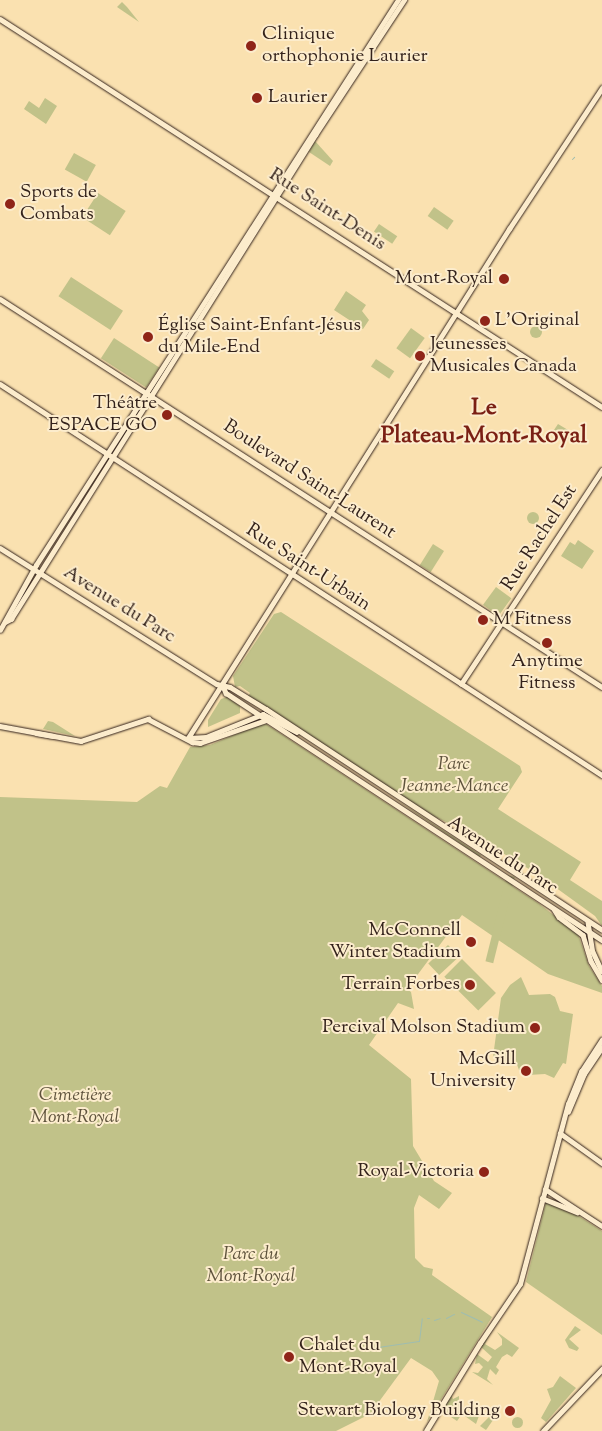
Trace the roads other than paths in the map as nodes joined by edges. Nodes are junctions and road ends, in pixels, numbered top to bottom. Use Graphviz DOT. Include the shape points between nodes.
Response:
graph roads {
  1 [pos="398,0"];
  2 [pos="404,0"];
  3 [pos="0,17"];
  4 [pos="602,88"];
  5 [pos="275,194"];
  6 [pos="0,299"];
  7 [pos="457,312"];
  8 [pos="0,384"];
  9 [pos="148,395"];
  10 [pos="602,407"];
  11 [pos="109,457"];
  12 [pos="602,470"];
  13 [pos="331,513"];
  14 [pos="0,548"];
  15 [pos="36,571"];
  16 [pos="291,575"];
  17 [pos="502,622"];
  18 [pos="0,630"];
  19 [pos="461,684"];
  20 [pos="223,686"];
  21 [pos="602,687"];
  22 [pos="260,714"];
  23 [pos="270,721"];
  24 [pos="0,726"];
  25 [pos="305,736"];
  26 [pos="188,738"];
  27 [pos="602,775"];
  28 [pos="554,908"];
  29 [pos="588,922"];
  30 [pos="602,930"];
  31 [pos="589,932"];
  32 [pos="602,940"];
  33 [pos="602,971"];
  34 [pos="602,980"];
  35 [pos="602,1040"];
  36 [pos="602,1047"];
  37 [pos="564,1120"];
  38 [pos="560,1133"];
  39 [pos="602,1163"];
  40 [pos="545,1189"];
  41 [pos="542,1198"];
  42 [pos="581,1213"];
  43 [pos="602,1226"];
  44 [pos="602,1369"];
  45 [pos="426,1431"];
  46 [pos="543,1431"];
  1 -- 5 [label="main road"];
  2 -- 5 [label="main road"];
  3 -- 5 [label="main road, Rue Saint-Denis"];
  4 -- 7 [label="main road"];
  5 -- 7 [label="main road, Rue Saint-Denis"];
  5 -- 9 [label="main road"];
  6 -- 9 [label="main road, Boulevard Saint-Laurent"];
  7 -- 10 [label="main road, Rue Saint-Denis"];
  7 -- 13 [label="main road"];
  8 -- 11 [label="main road, Rue Saint-Urbain"];
  9 -- 11 [label="main road"];
  9 -- 13 [label="main road, Boulevard Saint-Laurent"];
  11 -- 15 [label="main road"];
  11 -- 16 [label="main road, Rue Saint-Urbain"];
  12 -- 17 [label="main road, Rue Rachel Est"];
  13 -- 16 [label="main road"];
  13 -- 17 [label="main road, Boulevard Saint-Laurent"];
  14 -- 15 [label="main road, Avenue du Parc"];
  15 -- 18 [label="main road"];
  15 -- 20 [label="main road, Avenue du Parc"];
  16 -- 19 [label="main road, Rue Saint-Urbain"];
  16 -- 20 [label="main road"];
  17 -- 19 [label="main road, Rue Rachel Est"];
  17 -- 21 [label="main road, Boulevard Saint-Laurent"];
  19 -- 27 [label="main road, Rue Saint-Urbain"];
  20 -- 22 [label="main road, Avenue du Parc" via="226,693"];
  20 -- 25 [label="main road, Avenue du Parc" via="266,709"];
  20 -- 26 [label="main road"];
  22 -- 23 [label="main road, Avenue du Parc"];
  22 -- 25 [label="main road, Avenue du Parc"];
  22 -- 26 [label="main road" via="206,737"];
  23 -- 26 [label="main road" via="260,720 211,741 195,742"];
  23 -- 28 [label="main road, Avenue du Parc"];
  24 -- 26 [label="main road" via="88,740 148,719"];
  25 -- 29 [label="main road, Avenue du Parc"];
  28 -- 31 [label="main road, Avenue du Parc"];
  28 -- 34 [label="main road" via="559,917 583,935 591,961"];
  29 -- 30 [label="main road, Avenue du Parc"];
  29 -- 31 [label="main road"];
  31 -- 32 [label="main road, Avenue du Parc"];
  31 -- 33 [label="main road"];
  35 -- 37 [label="main road" via="580,1074"];
  36 -- 37 [label="main road" via="584,1073"];
  37 -- 38 [label="main road"];
  38 -- 39 [label="main road"];
  38 -- 40 [label="main road"];
  40 -- 41 [label="main road"];
  40 -- 42 [label="main road"];
  41 -- 42 [label="main road"];
  41 -- 45 [label="main road" via="520,1284"];
  42 -- 43 [label="main road"];
  44 -- 46 [label="main road"];
}
